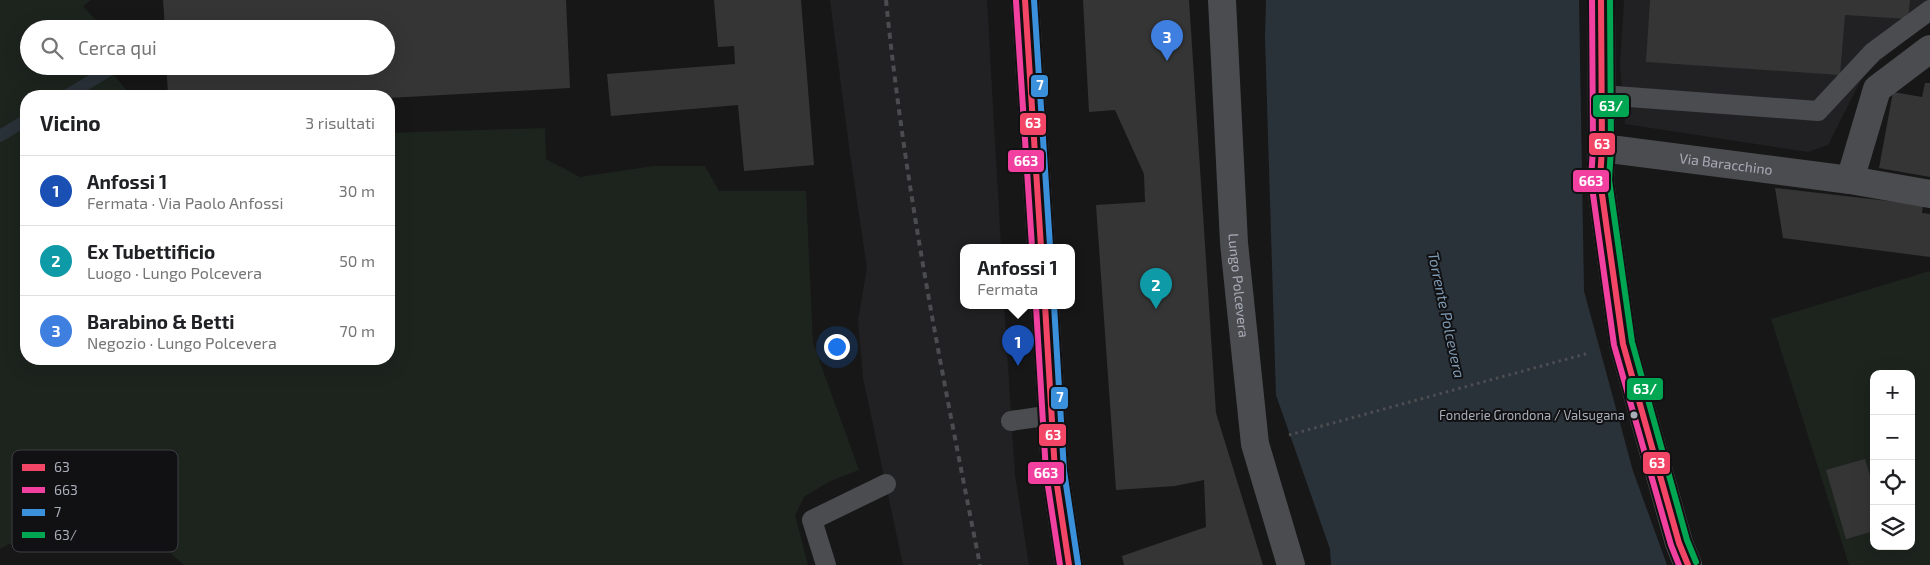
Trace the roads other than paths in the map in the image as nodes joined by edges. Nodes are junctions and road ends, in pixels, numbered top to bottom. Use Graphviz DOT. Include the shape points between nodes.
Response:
graph roads {
  1 [pos="1025,0"];
  2 [pos="1222,0"];
  3 [pos="1601,0"];
  4 [pos="1930,10"];
  5 [pos="1930,49"];
  6 [pos="1602,95"];
  7 [pos="1602,148"];
  8 [pos="1850,180"];
  9 [pos="1930,194"];
  10 [pos="1041,244"];
  11 [pos="1045,309"];
  12 [pos="1052,415"];
  13 [pos="1011,421"];
  14 [pos="886,484"];
  15 [pos="826,565"];
  16 [pos="1069,565"];
  17 [pos="1290,565"];
  18 [pos="1688,565"];
  1 -- 10 [label="main road"];
  2 -- 17 [label="street, Lungo Polcevera" via="1234,243 1255,444"];
  3 -- 6 [label="main road"];
  4 -- 6 [label="lane" via="1873,52 1818,111"];
  5 -- 8 [label="street" via="1877,89"];
  6 -- 7 [label="main road"];
  7 -- 8 [label="street, Via Baracchino"];
  7 -- 18 [label="main road" via="1600,180 1624,344"];
  8 -- 9 [label="street, Via Baracchino"];
  11 -- 12 [label="main road"];
  12 -- 13 [label="lane"];
  12 -- 16 [label="main road" via="1055,472"];
  14 -- 15 [label="lane" via="812,520"];
}
